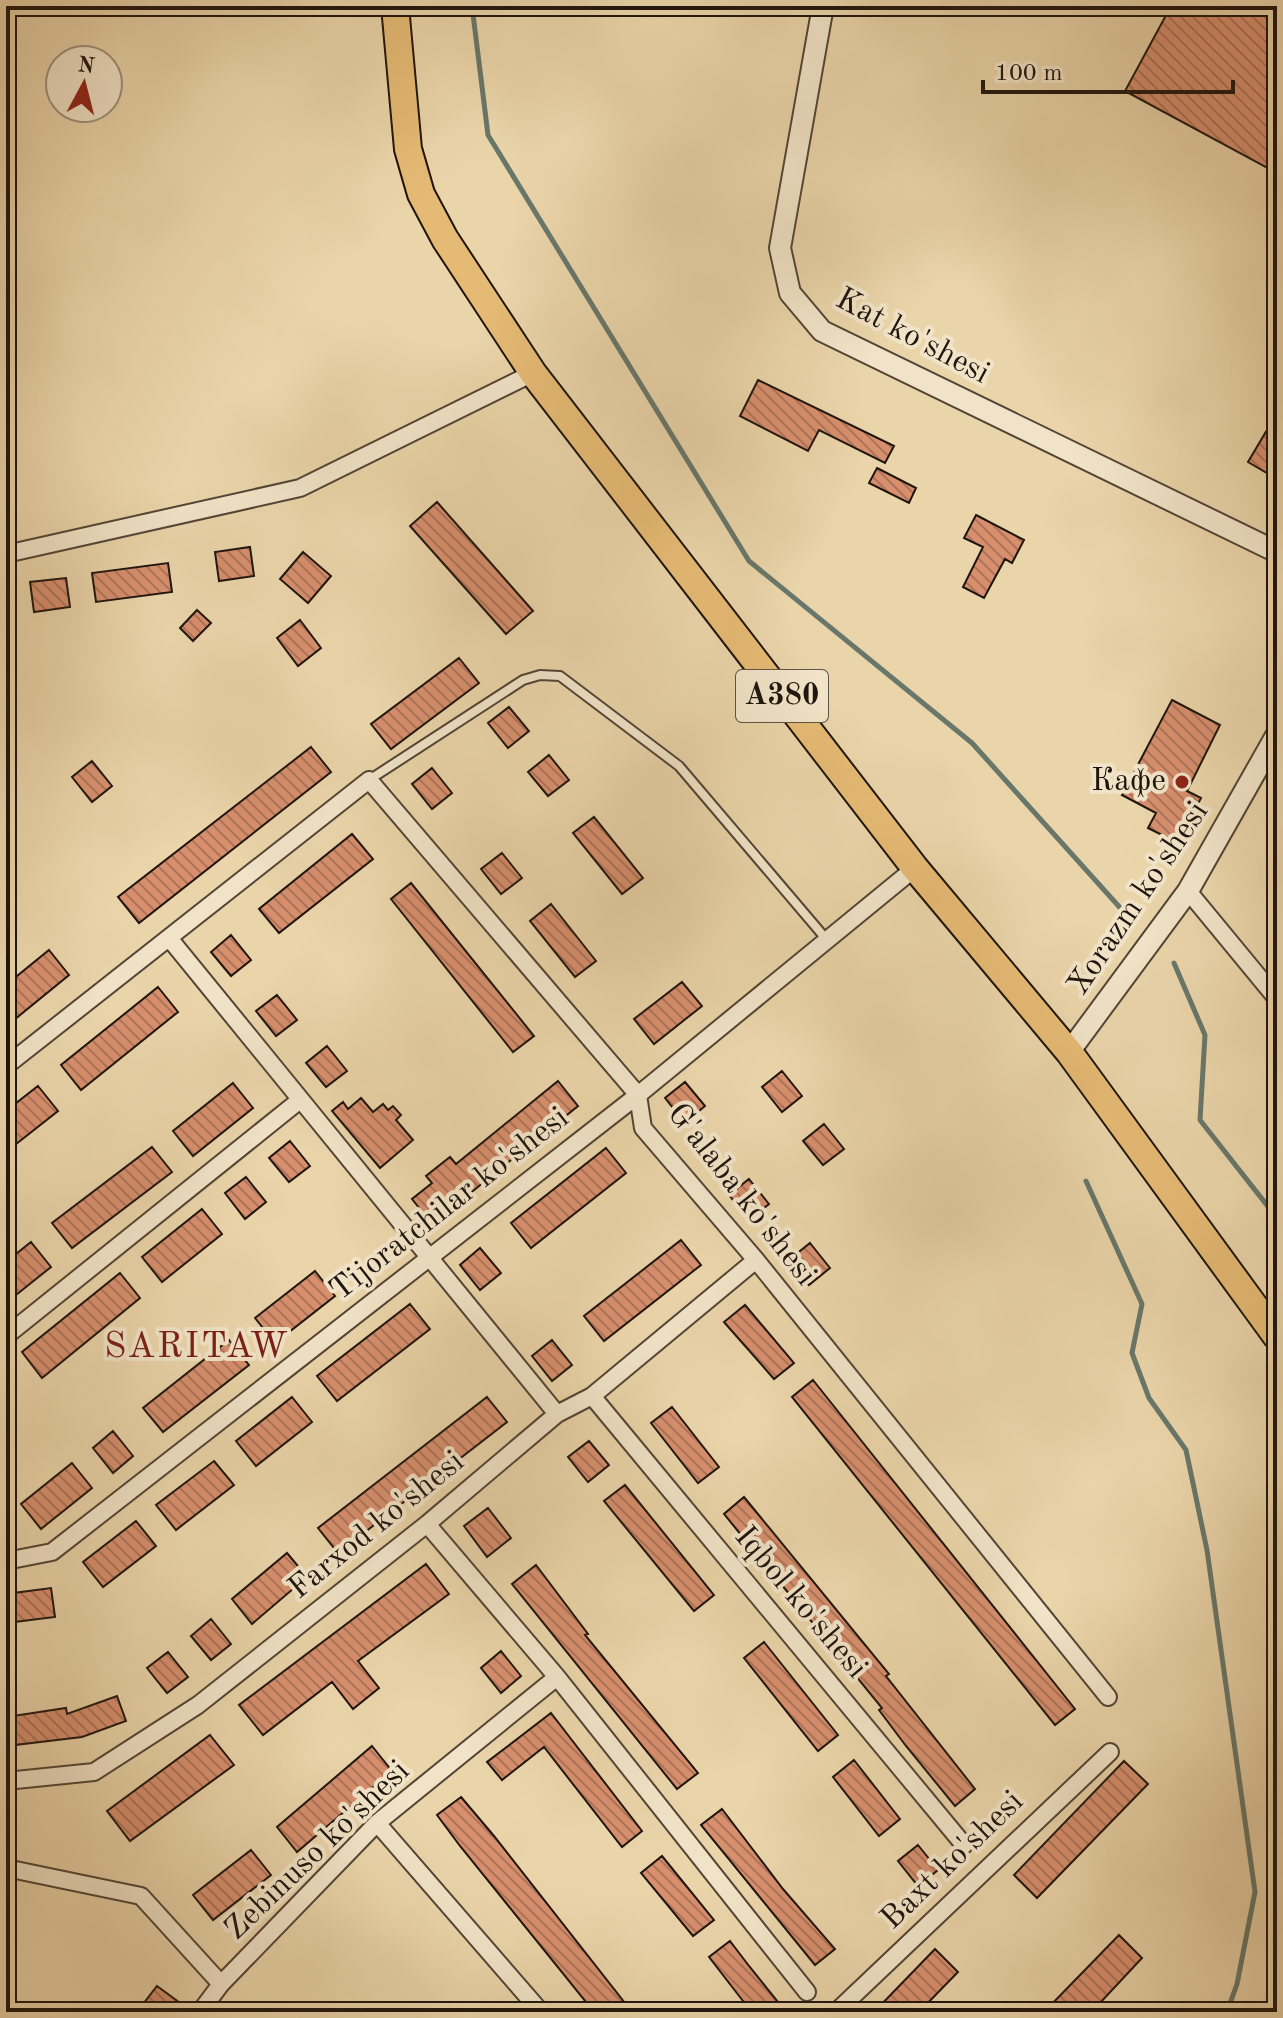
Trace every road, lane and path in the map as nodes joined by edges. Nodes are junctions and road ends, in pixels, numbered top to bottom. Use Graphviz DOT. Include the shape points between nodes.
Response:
graph roads {
  1 [pos="395,6"];
  2 [pos="823,6"];
  3 [pos="533,373"];
  4 [pos="1277,552"];
  5 [pos="6,554"];
  6 [pos="1277,734"];
  7 [pos="369,780"];
  8 [pos="915,868"];
  9 [pos="1188,891"];
  10 [pos="169,938"];
  11 [pos="827,940"];
  12 [pos="1277,999"];
  13 [pos="1069,1052"];
  14 [pos="6,1066"];
  15 [pos="638,1095"];
  16 [pos="300,1100"];
  17 [pos="430,1256"];
  18 [pos="756,1260"];
  19 [pos="6,1336"];
  20 [pos="1277,1337"];
  21 [pos="592,1396"];
  22 [pos="557,1414"];
  23 [pos="427,1524"];
  24 [pos="6,1561"];
  25 [pos="557,1677"];
  26 [pos="1108,1697"];
  27 [pos="1110,1752"];
  28 [pos="6,1781"];
  29 [pos="377,1823"];
  30 [pos="964,1845"];
  31 [pos="6,1868"];
  32 [pos="221,1984"];
  33 [pos="807,1992"];
  34 [pos="200,2012"];
  35 [pos="541,2012"];
  36 [pos="836,2012"];
  1 -- 3 [label="highway, A380" via="408,149 421,194"];
  2 -- 4 [label="street, Kat ko'shesi" via="780,248 790,293 822,331"];
  3 -- 5 [label="street" via="300,488"];
  3 -- 8 [label="highway, A380"];
  6 -- 9 [label="street, Xorazm ko'shesi"];
  7 -- 10 [label="street"];
  7 -- 11 [label="lane" via="523,680 560,676 679,766"];
  7 -- 15 [label="street, G'alaba ko'shesi"];
  8 -- 11 [label="street, Tijoratchilar ko'shesi"];
  8 -- 13 [label="highway, A380"];
  9 -- 12 [label="street"];
  9 -- 13 [label="street, Xorazm ko'shesi"];
  10 -- 14 [label="street"];
  10 -- 16 [label="street"];
  11 -- 15 [label="street, Tijoratchilar ko'shesi"];
  13 -- 20 [label="highway, A380"];
  15 -- 17 [label="street, Tijoratchilar ko'shesi"];
  15 -- 18 [label="street, G'alaba ko'shesi" via="643,1128"];
  16 -- 17 [label="street"];
  16 -- 19 [label="street"];
  17 -- 22 [label="street"];
  17 -- 24 [label="street, Tijoratchilar ko'shesi" via="52,1552"];
  18 -- 21 [label="street, Farxod ko'shesi"];
  18 -- 26 [label="street, G'alaba ko'shesi"];
  21 -- 22 [label="street, Farxod ko'shesi"];
  21 -- 30 [label="street, Iqbol ko'shesi"];
  22 -- 23 [label="street, Farxod ko'shesi"];
  23 -- 25 [label="street"];
  23 -- 28 [label="street, Farxod ko'shesi" via="198,1705 94,1772"];
  25 -- 29 [label="street, Zebinuso ko'shesi"];
  25 -- 33 [label="street"];
  27 -- 36 [label="street, Baxt ko'shesi"];
  29 -- 32 [label="street, Zebinuso ko'shesi"];
  29 -- 35 [label="street"];
  31 -- 32 [label="street" via="141,1896"];
  32 -- 34 [label="street, Zebinuso ko'shesi"];
}
